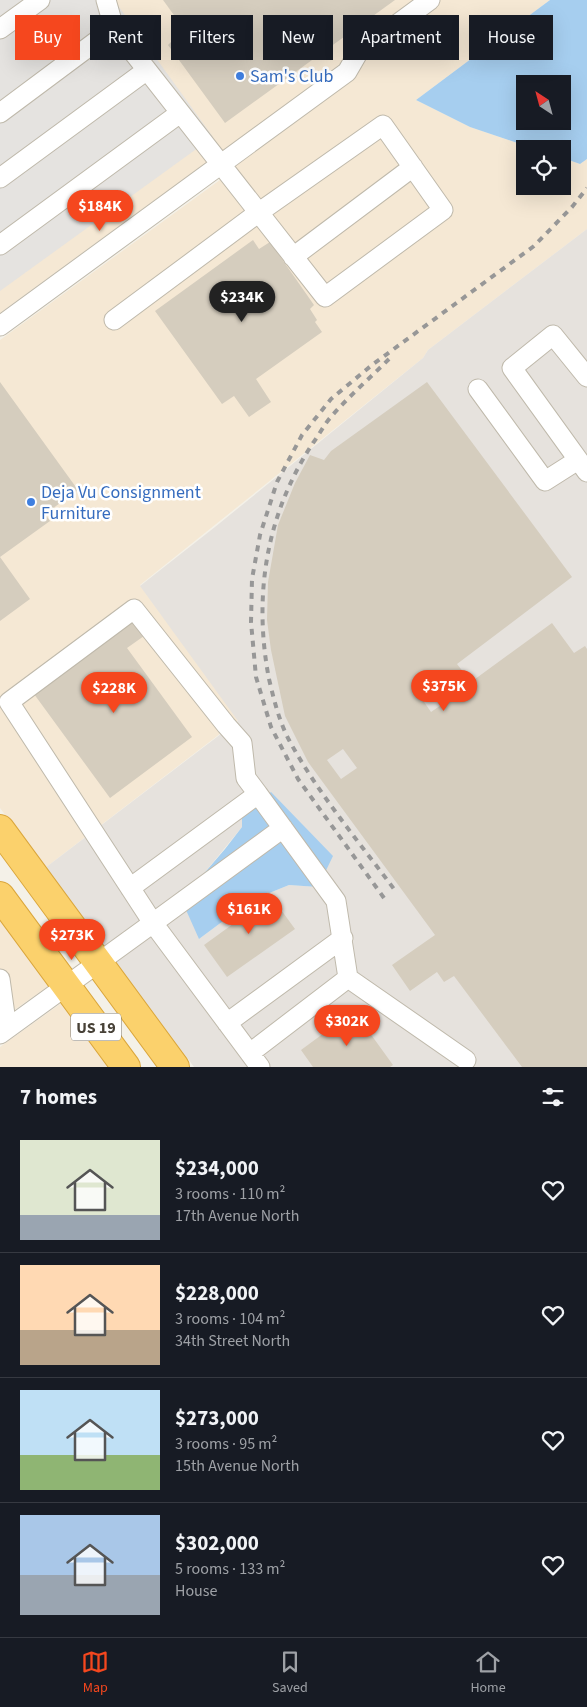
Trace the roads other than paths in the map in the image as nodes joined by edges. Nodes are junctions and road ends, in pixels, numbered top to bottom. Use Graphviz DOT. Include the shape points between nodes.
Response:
graph roads {
  1 [pos="40,0"];
  2 [pos="106,0"];
  3 [pos="430,0"];
  4 [pos="110,15"];
  5 [pos="0,29"];
  6 [pos="90,46"];
  7 [pos="139,60"];
  8 [pos="147,70"];
  9 [pos="0,113"];
  10 [pos="180,113"];
  11 [pos="221,166"];
  12 [pos="413,167"];
  13 [pos="0,178"];
  14 [pos="258,213"];
  15 [pos="0,245"];
  16 [pos="293,257"];
  17 [pos="114,320"];
  18 [pos="0,326"];
  19 [pos="587,377"];
  20 [pos="478,389"];
  21 [pos="583,466"];
  22 [pos="258,794"];
  23 [pos="284,828"];
  24 [pos="0,829"];
  25 [pos="130,888"];
  26 [pos="0,896"];
  27 [pos="153,923"];
  28 [pos="343,938"];
  29 [pos="98,963"];
  30 [pos="348,978"];
  31 [pos="0,979"];
  32 [pos="67,986"];
  33 [pos="227,1023"];
  34 [pos="4,1031"];
  35 [pos="255,1060"];
  36 [pos="466,1065"];
  37 [pos="126,1067"];
  38 [pos="175,1067"];
  1 -- 5 [label="street"];
  2 -- 4 [label="street"];
  3 -- 11 [label="street" via="358,52 347,72"];
  6 -- 9 [label="street"];
  7 -- 8 [label="street"];
  8 -- 10 [label="street"];
  8 -- 13 [label="street"];
  10 -- 11 [label="street"];
  10 -- 15 [label="street"];
  11 -- 14 [label="street"];
  11 -- 18 [label="street"];
  12 -- 14 [label="street" via="382,125"];
  12 -- 16 [label="street"];
  12 -- 16 [label="street" via="443,210 325,297"];
  14 -- 16 [label="street"];
  14 -- 17 [label="street"];
  19 -- 21 [label="street" via="553,336 512,368"];
  20 -- 21 [label="street" via="545,482"];
  22 -- 23 [label="street"];
  22 -- 25 [label="street"];
  22 -- 25 [label="street" via="246,778 242,743 134,609 9,702"];
  23 -- 27 [label="street"];
  23 -- 28 [label="street" via="336,900"];
  24 -- 29 [label="highway, US 19"];
  25 -- 27 [label="street"];
  26 -- 32 [label="highway, US 19"];
  27 -- 29 [label="street"];
  27 -- 33 [label="street"];
  28 -- 30 [label="street"];
  28 -- 33 [label="street"];
  29 -- 32 [label="street"];
  29 -- 38 [label="highway, US 19"];
  30 -- 35 [label="street"];
  30 -- 36 [label="street"];
  31 -- 34 [label="street"];
  32 -- 34 [label="street"];
  32 -- 37 [label="highway, US 19"];
  33 -- 35 [label="street"];
}
